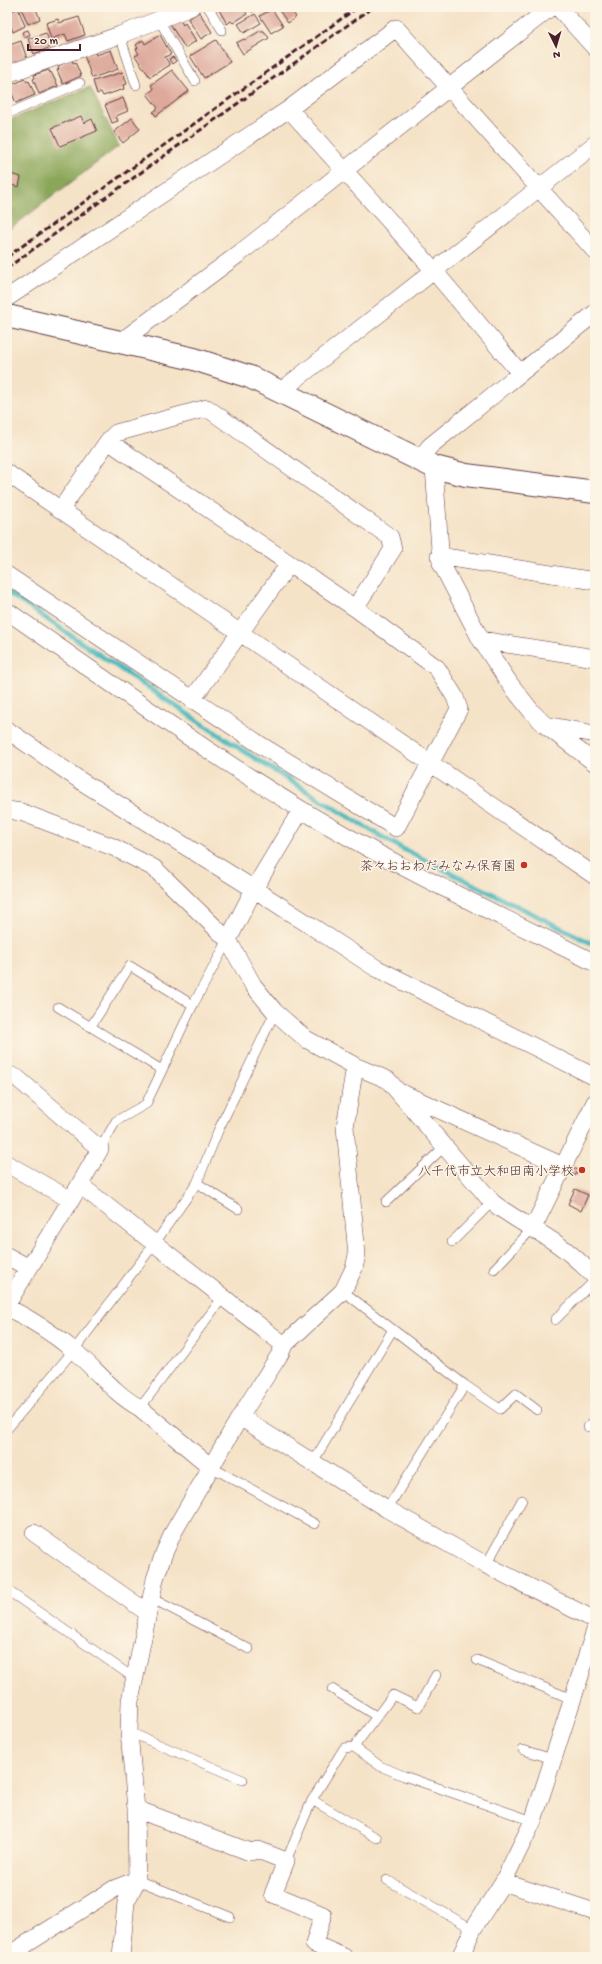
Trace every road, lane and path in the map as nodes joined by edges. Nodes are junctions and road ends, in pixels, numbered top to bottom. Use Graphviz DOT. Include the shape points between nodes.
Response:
graph roads {
  1 [pos="191,7"];
  2 [pos="208,7"];
  3 [pos="551,7"];
  4 [pos="558,7"];
  5 [pos="156,13"];
  6 [pos="222,30"];
  7 [pos="120,35"];
  8 [pos="595,48"];
  9 [pos="7,74"];
  10 [pos="195,81"];
  11 [pos="80,83"];
  12 [pos="136,84"];
  13 [pos="448,88"];
  14 [pos="288,109"];
  15 [pos="7,114"];
  16 [pos="595,144"];
  17 [pos="344,171"];
  18 [pos="538,188"];
  19 [pos="595,251"];
  20 [pos="433,270"];
  21 [pos="7,298"];
  22 [pos="595,313"];
  23 [pos="7,316"];
  24 [pos="119,343"];
  25 [pos="520,374"];
  26 [pos="281,391"];
  27 [pos="108,441"];
  28 [pos="426,463"];
  29 [pos="7,473"];
  30 [pos="595,492"];
  31 [pos="61,509"];
  32 [pos="439,556"];
  33 [pos="289,564"];
  34 [pos="7,575"];
  35 [pos="595,581"];
  36 [pos="355,608"];
  37 [pos="7,611"];
  38 [pos="240,633"];
  39 [pos="481,640"];
  40 [pos="595,658"];
  41 [pos="192,700"];
  42 [pos="545,725"];
  43 [pos="7,730"];
  44 [pos="595,734"];
  45 [pos="595,763"];
  46 [pos="431,764"];
  47 [pos="7,810"];
  48 [pos="301,810"];
  49 [pos="595,876"];
  50 [pos="254,889"];
  51 [pos="228,940"];
  52 [pos="595,963"];
  53 [pos="193,1005"];
  54 [pos="58,1007"];
  55 [pos="275,1012"];
  56 [pos="91,1026"];
  57 [pos="355,1066"];
  58 [pos="162,1070"];
  59 [pos="7,1074"];
  60 [pos="595,1077"];
  61 [pos="398,1091"];
  62 [pos="595,1102"];
  63 [pos="444,1147"];
  64 [pos="100,1148"];
  65 [pos="7,1164"];
  66 [pos="563,1166"];
  67 [pos="197,1182"];
  68 [pos="80,1185"];
  69 [pos="71,1200"];
  70 [pos="386,1202"];
  71 [pos="492,1202"];
  72 [pos="238,1209"];
  73 [pos="533,1228"];
  74 [pos="452,1242"];
  75 [pos="155,1243"];
  76 [pos="7,1256"];
  77 [pos="29,1268"];
  78 [pos="494,1269"];
  79 [pos="595,1279"];
  80 [pos="342,1291"];
  81 [pos="223,1297"];
  82 [pos="7,1305"];
  83 [pos="555,1320"];
  84 [pos="392,1331"];
  85 [pos="284,1345"];
  86 [pos="74,1350"];
  87 [pos="465,1385"];
  88 [pos="140,1408"];
  89 [pos="537,1410"];
  90 [pos="240,1417"];
  91 [pos="595,1420"];
  92 [pos="588,1427"];
  93 [pos="7,1429"];
  94 [pos="313,1462"];
  95 [pos="211,1467"];
  96 [pos="522,1500"];
  97 [pos="387,1509"];
  98 [pos="315,1524"];
  99 [pos="34,1533"];
  100 [pos="486,1565"];
  101 [pos="7,1590"];
  102 [pos="149,1606"];
  103 [pos="595,1620"];
  104 [pos="595,1630"];
  105 [pos="249,1649"];
  106 [pos="477,1660"];
  107 [pos="436,1674"];
  108 [pos="134,1678"];
  109 [pos="332,1689"];
  110 [pos="572,1699"];
  111 [pos="376,1716"];
  112 [pos="129,1732"];
  113 [pos="354,1747"];
  114 [pos="523,1750"];
  115 [pos="553,1759"];
  116 [pos="243,1780"];
  117 [pos="312,1800"];
  118 [pos="136,1809"];
  119 [pos="533,1821"];
  120 [pos="376,1838"];
  121 [pos="286,1861"];
  122 [pos="137,1880"];
  123 [pos="387,1880"];
  124 [pos="503,1882"];
  125 [pos="595,1912"];
  126 [pos="230,1917"];
  127 [pos="473,1929"];
  128 [pos="19,1953"];
  129 [pos="121,1957"];
  130 [pos="344,1957"];
  131 [pos="460,1957"];
  1 -- 5 [label="street"];
  2 -- 6 [label="lane"];
  3 -- 13 [label="street"];
  4 -- 8 [label="street"];
  5 -- 7 [label="street"];
  5 -- 10 [label="lane"];
  7 -- 9 [label="street"];
  7 -- 12 [label="lane"];
  11 -- 15 [label="lane"];
  13 -- 14 [label="street" via="396,28"];
  13 -- 17 [label="street"];
  13 -- 18 [label="street"];
  14 -- 17 [label="street"];
  14 -- 21 [label="street"];
  16 -- 18 [label="street"];
  17 -- 20 [label="street"];
  17 -- 24 [label="street"];
  18 -- 19 [label="street"];
  18 -- 20 [label="street"];
  20 -- 25 [label="street"];
  20 -- 26 [label="street"];
  22 -- 25 [label="street"];
  23 -- 24 [label="street"];
  24 -- 26 [label="street" via="194,359 250,377"];
  25 -- 28 [label="street" via="430,446"];
  26 -- 28 [label="street"];
  27 -- 31 [label="street"];
  27 -- 33 [label="street"];
  27 -- 36 [label="street" via="116,433 207,408 390,537 393,549"];
  28 -- 30 [label="street" via="466,475"];
  28 -- 32 [label="street"];
  29 -- 31 [label="street"];
  31 -- 38 [label="street"];
  32 -- 35 [label="street"];
  32 -- 39 [label="street"];
  33 -- 36 [label="street"];
  33 -- 38 [label="street"];
  34 -- 41 [label="street"];
  36 -- 46 [label="street" via="437,668 455,697 459,709"];
  37 -- 48 [label="street" via="191,738"];
  38 -- 41 [label="street"];
  38 -- 46 [label="street"];
  39 -- 40 [label="street"];
  39 -- 42 [label="street" via="510,684"];
  41 -- 46 [label="street" via="396,828"];
  42 -- 44 [label="street"];
  42 -- 45 [label="street"];
  43 -- 50 [label="street" via="84,783"];
  46 -- 49 [label="street"];
  47 -- 51 [label="street" via="21,812 113,847 154,868"];
  48 -- 50 [label="street"];
  48 -- 52 [label="street" via="383,857"];
  50 -- 51 [label="street"];
  50 -- 60 [label="street" via="376,968"];
  51 -- 53 [label="lane"];
  51 -- 55 [label="street" via="253,985"];
  53 -- 56 [label="lane" via="130,966"];
  53 -- 58 [label="lane"];
  54 -- 56 [label="lane"];
  55 -- 57 [label="street" via="306,1040"];
  55 -- 67 [label="lane" via="218,1131"];
  56 -- 58 [label="lane"];
  57 -- 61 [label="street" via="388,1080"];
  57 -- 80 [label="street" via="346,1127 357,1255 354,1268"];
  58 -- 64 [label="lane" via="146,1104 116,1121"];
  59 -- 64 [label="street" via="17,1078"];
  61 -- 63 [label="street"];
  61 -- 66 [label="street"];
  62 -- 66 [label="street"];
  63 -- 70 [label="lane"];
  63 -- 71 [label="street"];
  64 -- 68 [label="street"];
  65 -- 69 [label="street"];
  66 -- 73 [label="street"];
  67 -- 72 [label="lane"];
  67 -- 75 [label="lane"];
  68 -- 69 [label="street"];
  68 -- 75 [label="street"];
  69 -- 77 [label="street"];
  71 -- 73 [label="street" via="508,1215"];
  71 -- 74 [label="lane"];
  73 -- 78 [label="lane"];
  73 -- 79 [label="street" via="570,1253"];
  75 -- 81 [label="street"];
  75 -- 86 [label="lane"];
  76 -- 77 [label="street"];
  77 -- 82 [label="street"];
  79 -- 83 [label="lane"];
  80 -- 84 [label="lane"];
  80 -- 85 [label="street"];
  81 -- 85 [label="street"];
  81 -- 88 [label="lane"];
  82 -- 86 [label="street"];
  84 -- 87 [label="lane"];
  84 -- 94 [label="lane"];
  85 -- 90 [label="street"];
  86 -- 88 [label="street" via="127,1402"];
  86 -- 93 [label="lane"];
  87 -- 89 [label="lane" via="500,1409 516,1394"];
  87 -- 97 [label="lane"];
  88 -- 95 [label="street"];
  90 -- 94 [label="street"];
  90 -- 95 [label="street"];
  91 -- 92 [label="lane"];
  94 -- 97 [label="street"];
  95 -- 98 [label="lane"];
  95 -- 102 [label="street" via="164,1553"];
  96 -- 100 [label="lane"];
  97 -- 100 [label="street"];
  99 -- 102 [label="street"];
  100 -- 103 [label="street"];
  101 -- 108 [label="lane"];
  102 -- 105 [label="lane"];
  102 -- 108 [label="street"];
  104 -- 110 [label="street"];
  106 -- 110 [label="lane"];
  107 -- 111 [label="lane" via="418,1707 393,1695"];
  108 -- 112 [label="street"];
  109 -- 111 [label="lane"];
  110 -- 115 [label="street"];
  111 -- 113 [label="lane"];
  112 -- 116 [label="lane"];
  112 -- 118 [label="street"];
  113 -- 117 [label="lane" via="344,1748"];
  113 -- 119 [label="lane" via="380,1766 404,1776"];
  114 -- 115 [label="lane"];
  115 -- 119 [label="street"];
  117 -- 120 [label="lane"];
  117 -- 121 [label="lane"];
  118 -- 121 [label="street" via="250,1852 258,1850"];
  118 -- 122 [label="street"];
  119 -- 124 [label="street"];
  121 -- 130 [label="street" via="273,1894 323,1915 314,1944"];
  122 -- 126 [label="lane"];
  122 -- 128 [label="street" via="114,1889"];
  122 -- 129 [label="street" via="126,1902"];
  123 -- 127 [label="lane"];
  124 -- 125 [label="street"];
  124 -- 127 [label="street"];
  127 -- 131 [label="street"];
}
